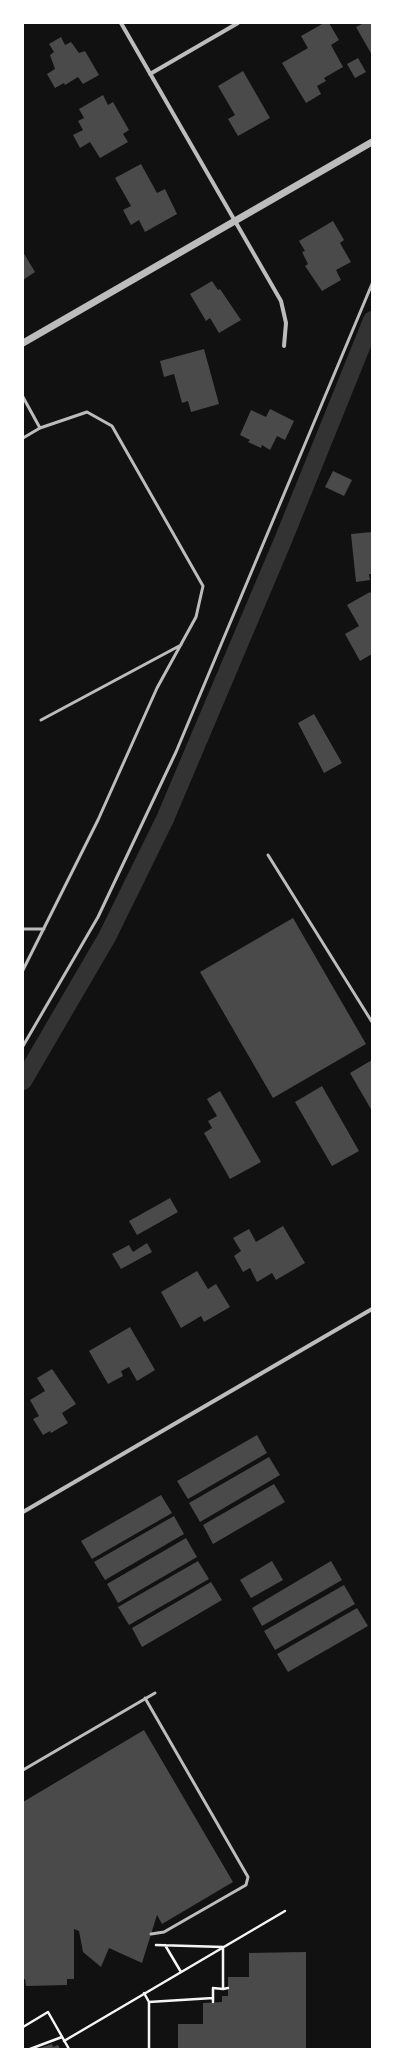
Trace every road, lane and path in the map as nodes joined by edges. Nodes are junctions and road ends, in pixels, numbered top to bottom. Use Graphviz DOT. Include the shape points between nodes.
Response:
graph roads {
  1 [pos="121,23"];
  2 [pos="238,23"];
  3 [pos="150,74"];
  4 [pos="372,142"];
  5 [pos="235,221"];
  6 [pos="372,284"];
  7 [pos="23,343"];
  8 [pos="284,346"];
  9 [pos="23,396"];
  10 [pos="40,428"];
  11 [pos="23,438"];
  12 [pos="180,645"];
  13 [pos="41,720"];
  14 [pos="268,855"];
  15 [pos="23,929"];
  16 [pos="44,929"];
  17 [pos="23,970"];
  18 [pos="372,1022"];
  19 [pos="23,1046"];
  20 [pos="372,1309"];
  21 [pos="23,1512"];
  22 [pos="155,1693"];
  23 [pos="145,1698"];
  24 [pos="23,1770"];
  25 [pos="285,1911"];
  26 [pos="151,1934"];
  27 [pos="161,1939"];
  28 [pos="148,1944"];
  29 [pos="223,1947"];
  30 [pos="181,1972"];
  31 [pos="222,1988"];
  32 [pos="228,1988"];
  33 [pos="144,1993"];
  34 [pos="213,1998"];
  35 [pos="148,2002"];
  36 [pos="213,2002"];
  37 [pos="23,2027"];
  38 [pos="62,2037"];
  39 [pos="64,2040"];
  40 [pos="30,2049"];
  41 [pos="69,2049"];
  42 [pos="148,2049"];
  1 -- 3 [label="street"];
  2 -- 3 [label="street"];
  3 -- 5 [label="street"];
  4 -- 5 [label="street"];
  5 -- 7 [label="street"];
  5 -- 8 [label="street" via="281,301 286,323"];
  6 -- 19 [label="lane" via="176,752 98,917"];
  9 -- 10 [label="lane"];
  10 -- 11 [label="lane"];
  10 -- 12 [label="lane" via="87,412 112,426 203,586 196,617"];
  12 -- 13 [label="lane"];
  12 -- 16 [label="lane" via="157,688 98,820"];
  14 -- 18 [label="lane"];
  15 -- 16 [label="lane"];
  16 -- 17 [label="lane"];
  20 -- 21 [label="street"];
  22 -- 23 [label="lane"];
  23 -- 24 [label="lane"];
  23 -- 26 [label="lane" via="248,1877 246,1885 164,1932"];
  25 -- 29 [label="path"];
  27 -- 30 [label="path"];
  28 -- 29 [label="path"];
  29 -- 30 [label="path"];
  29 -- 31 [label="path"];
  30 -- 33 [label="path"];
  31 -- 32 [label="path"];
  31 -- 34 [label="path" via="213,1988"];
  33 -- 35 [label="path"];
  33 -- 39 [label="path"];
  34 -- 35 [label="path"];
  34 -- 36 [label="path"];
  35 -- 42 [label="path"];
  37 -- 38 [label="path" via="48,2012"];
  38 -- 39 [label="path"];
  38 -- 40 [label="path"];
  39 -- 41 [label="path"];
}
